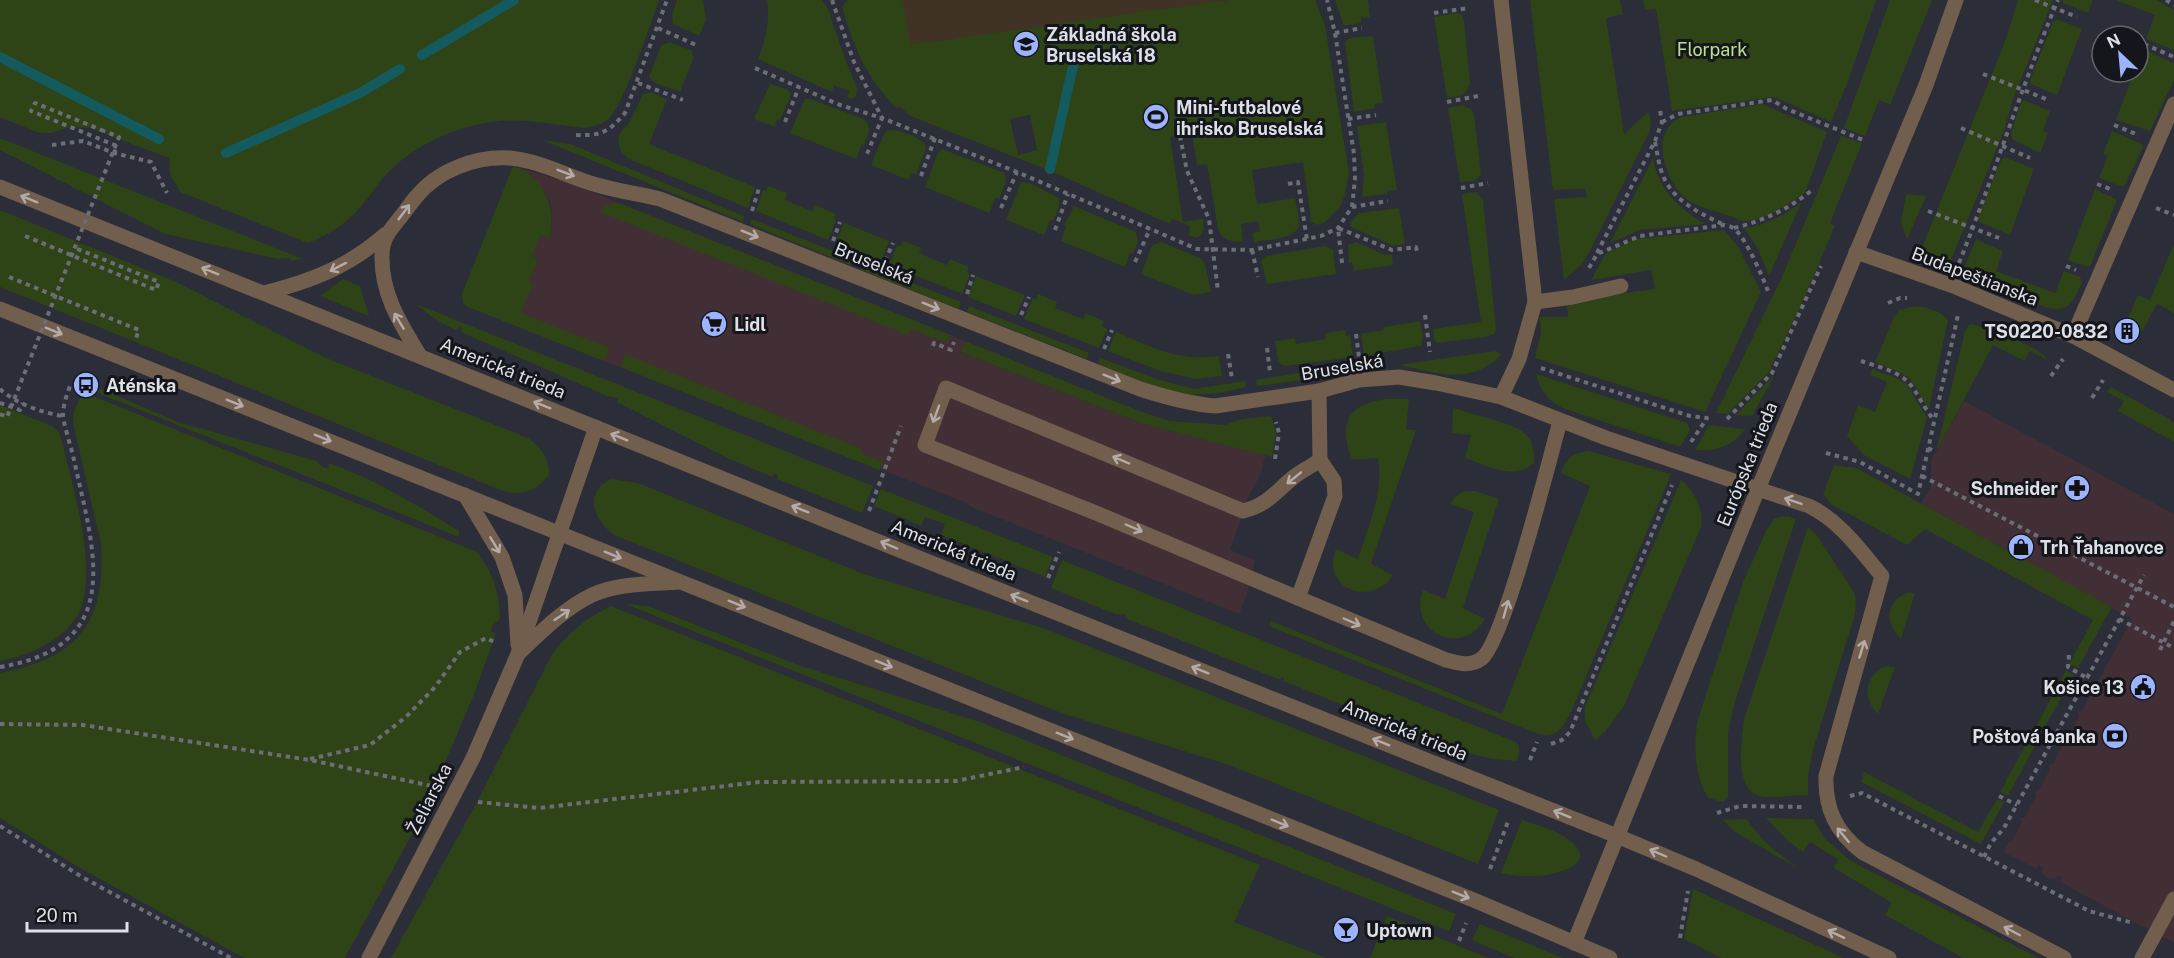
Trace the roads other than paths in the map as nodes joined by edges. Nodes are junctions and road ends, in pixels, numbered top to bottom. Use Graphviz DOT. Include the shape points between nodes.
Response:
graph roads {
  1 [pos="1501,0"];
  2 [pos="1956,0"];
  3 [pos="2174,104"];
  4 [pos="0,187"];
  5 [pos="386,234"];
  6 [pos="1856,252"];
  7 [pos="1621,286"];
  8 [pos="264,293"];
  9 [pos="1535,302"];
  10 [pos="0,309"];
  11 [pos="2073,336"];
  12 [pos="420,356"];
  13 [pos="2174,390"];
  14 [pos="1319,391"];
  15 [pos="1501,397"];
  16 [pos="1560,422"];
  17 [pos="596,427"];
  18 [pos="1320,460"];
  19 [pos="1758,489"];
  20 [pos="465,495"];
  21 [pos="559,533"];
  22 [pos="682,582"];
  23 [pos="1298,598"];
  24 [pos="518,654"];
  25 [pos="1617,836"];
  26 [pos="2174,899"];
  27 [pos="1574,943"];
  28 [pos="369,958"];
  29 [pos="1610,958"];
  30 [pos="1889,958"];
  31 [pos="2064,958"];
  32 [pos="2142,958"];
  1 -- 9 [label="street"];
  2 -- 6 [label="street, Európska trieda" via="1926,85"];
  3 -- 11 [label="street"];
  8 -- 4 [label="street, Americká trieda, one-way"];
  5 -- 8 [label="street, Bruselská, one-way" via="362,255 321,275"];
  12 -- 5 [label="street, one-way" via="394,314 384,284 382,252"];
  5 -- 14 [label="street, Bruselská, one-way" via="417,195 449,171 484,159 522,160 596,185 660,199 1140,389 1215,406"];
  6 -- 11 [label="street, Budapeštianska" via="1956,287"];
  6 -- 19 [label="street, Európska trieda"];
  7 -- 9 [label="street"];
  8 -- 12 [label="street, Americká trieda"];
  9 -- 15 [label="street" via="1519,359"];
  10 -- 20 [label="street, one-way"];
  11 -- 13 [label="street, Budapeštianska"];
  17 -- 12 [label="street, Americká trieda, one-way"];
  14 -- 15 [label="street, Bruselská" via="1399,376"];
  14 -- 18 [label="street"];
  15 -- 16 [label="street, Bruselská"];
  16 -- 19 [label="street, Bruselská"];
  23 -- 16 [label="street, one-way" via="1446,660 1460,664 1483,658 1503,620"];
  17 -- 21 [label="street, Želiarska"];
  25 -- 17 [label="street, Americká trieda, one-way"];
  18 -- 23 [label="street" via="1334,482 1335,496"];
  18 -- 23 [label="street, one-way" via="1258,507 1243,512 946,388 925,444"];
  19 -- 25 [label="street, Európska trieda"];
  31 -- 19 [label="street, Bruselská, one-way" via="1862,852 1839,831 1827,805 1826,776 1882,576 1821,512"];
  20 -- 21 [label="street"];
  20 -- 24 [label="street, one-way" via="502,557 515,595"];
  21 -- 22 [label="street, one-way"];
  21 -- 24 [label="street, Želiarska"];
  24 -- 22 [label="street, one-way" via="551,623 593,595 630,585"];
  22 -- 27 [label="street, one-way"];
  24 -- 28 [label="street, Želiarska" via="473,758"];
  25 -- 27 [label="street, Európska trieda"];
  30 -- 25 [label="street, Americká trieda, one-way"];
  26 -- 32 [label="street"];
  27 -- 29 [label="street"];
}
